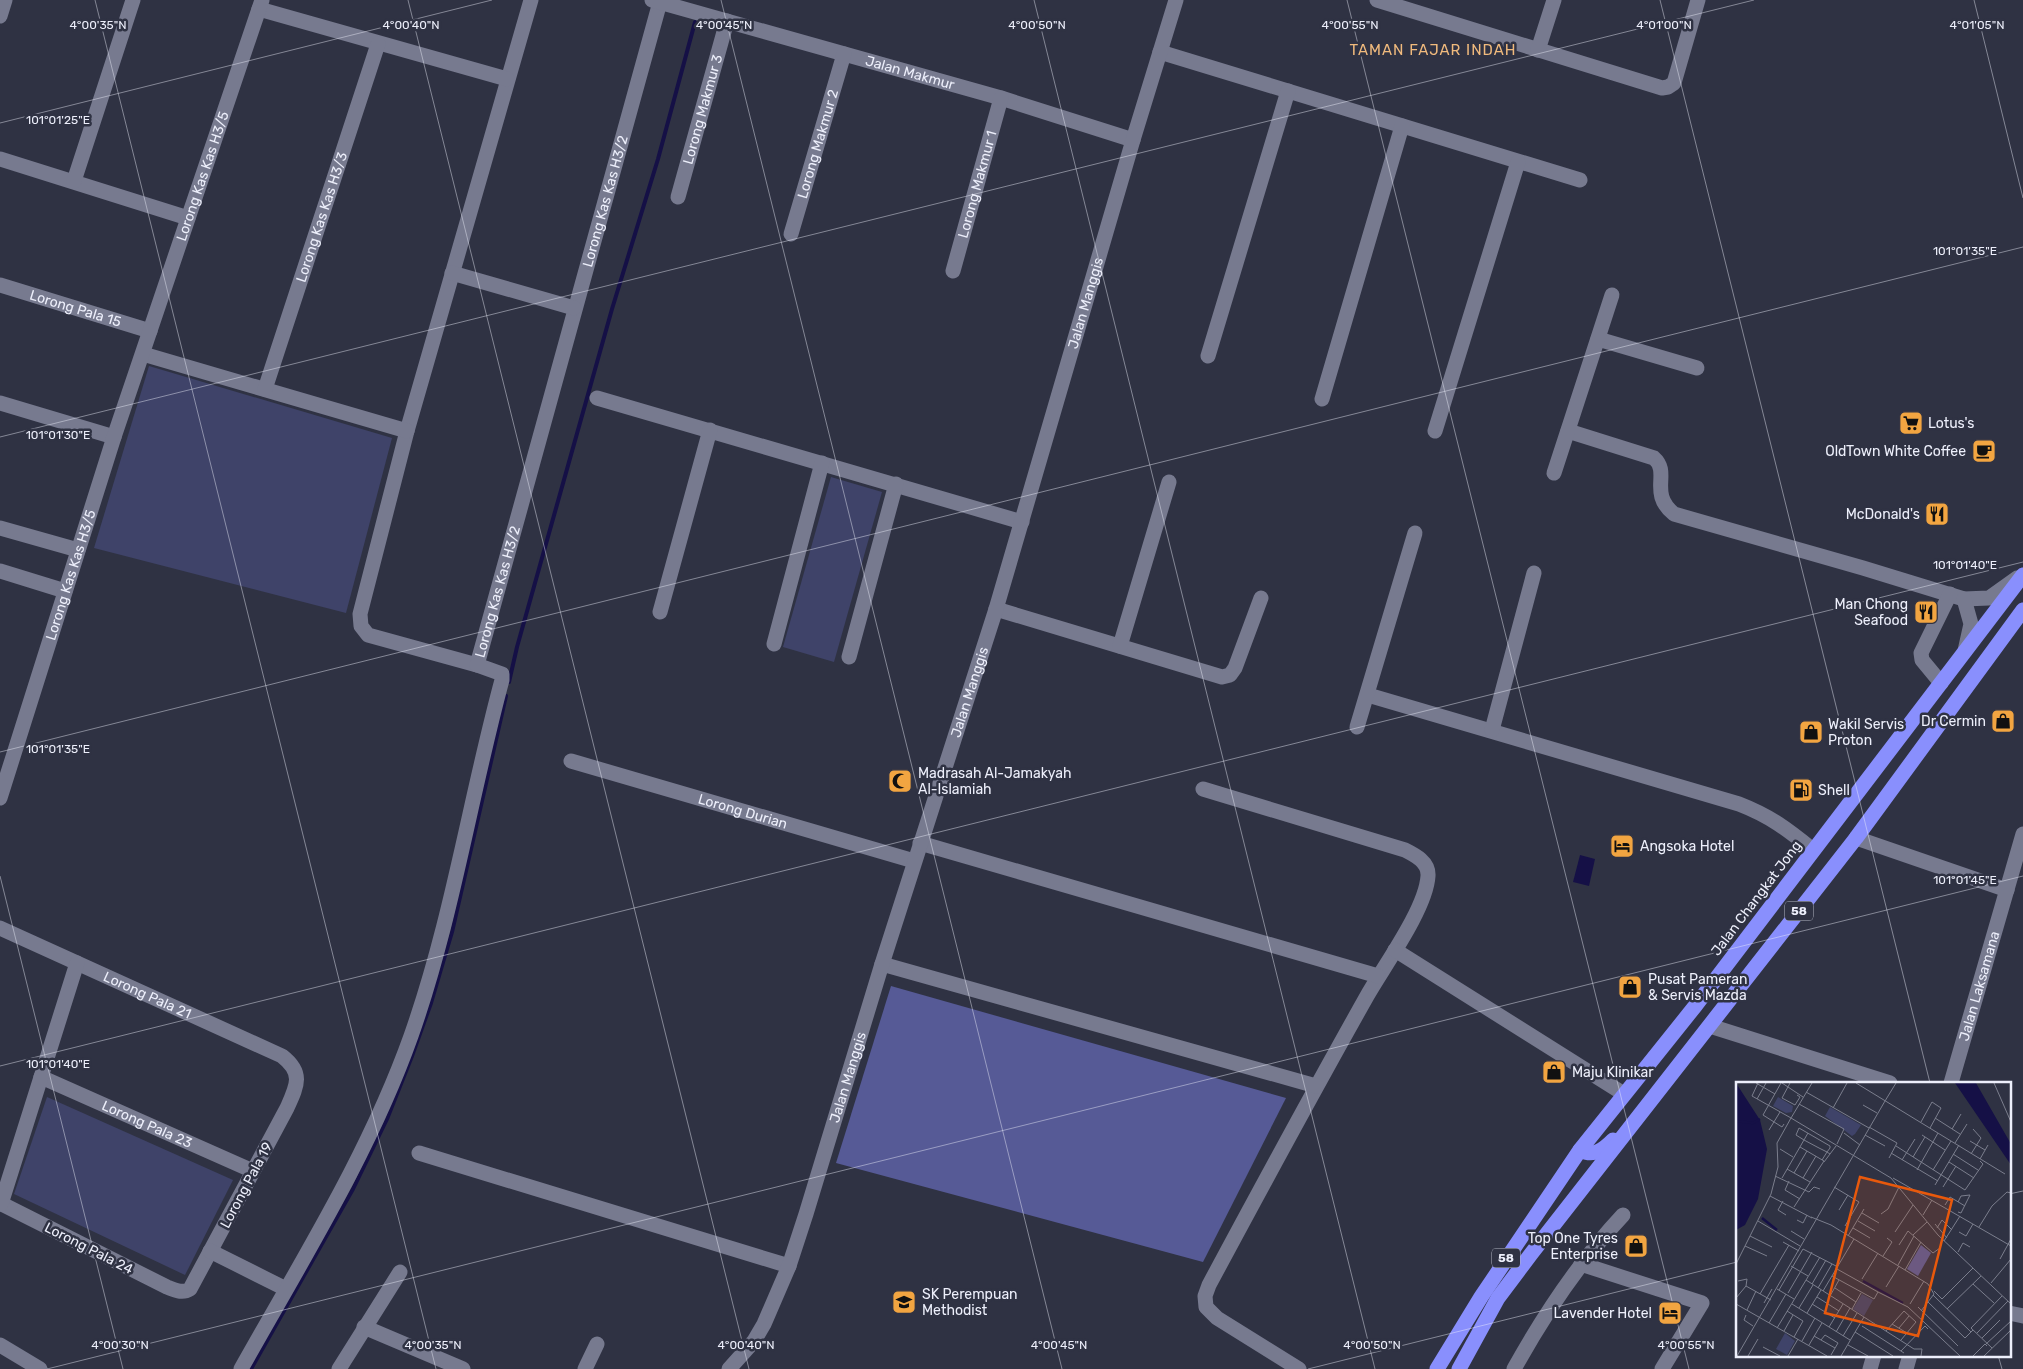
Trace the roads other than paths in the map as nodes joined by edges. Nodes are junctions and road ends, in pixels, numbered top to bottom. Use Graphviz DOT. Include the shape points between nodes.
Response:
graph roads {
  1 [pos="5,0"];
  2 [pos="133,0"];
  3 [pos="531,0"];
  4 [pos="1176,0"];
  5 [pos="1377,0"];
  6 [pos="1554,0"];
  7 [pos="1698,0"];
  8 [pos="656,1"];
  9 [pos="261,5"];
  10 [pos="685,5"];
  11 [pos="0,16"];
  12 [pos="727,21"];
  13 [pos="378,44"];
  14 [pos="1538,50"];
  15 [pos="1160,52"];
  16 [pos="844,54"];
  17 [pos="507,80"];
  18 [pos="1288,91"];
  19 [pos="1001,98"];
  20 [pos="1402,126"];
  21 [pos="1133,140"];
  22 [pos="0,159"];
  23 [pos="1518,162"];
  24 [pos="1580,180"];
  25 [pos="74,181"];
  26 [pos="678,197"];
  27 [pos="188,218"];
  28 [pos="791,234"];
  29 [pos="953,271"];
  30 [pos="452,273"];
  31 [pos="0,285"];
  32 [pos="1612,295"];
  33 [pos="574,308"];
  34 [pos="150,331"];
  35 [pos="1598,339"];
  36 [pos="143,354"];
  37 [pos="1208,356"];
  38 [pos="1697,368"];
  39 [pos="265,389"];
  40 [pos="597,398"];
  41 [pos="1322,399"];
  42 [pos="0,403"];
  43 [pos="710,430"];
  44 [pos="407,431"];
  45 [pos="1435,431"];
  46 [pos="1568,431"];
  47 [pos="114,437"];
  48 [pos="822,463"];
  49 [pos="1554,473"];
  50 [pos="1169,482"];
  51 [pos="896,484"];
  52 [pos="1022,522"];
  53 [pos="0,528"];
  54 [pos="1415,533"];
  55 [pos="78,550"];
  56 [pos="0,571"];
  57 [pos="1534,573"];
  58 [pos="2023,574"];
  59 [pos="65,592"];
  60 [pos="1957,597"];
  61 [pos="1261,598"];
  62 [pos="996,609"];
  63 [pos="2023,610"];
  64 [pos="660,612"];
  65 [pos="774,644"];
  66 [pos="1120,646"];
  67 [pos="1964,652"];
  68 [pos="848,657"];
  69 [pos="477,665"];
  70 [pos="1941,683"];
  71 [pos="1368,695"];
  72 [pos="1357,727"];
  73 [pos="1492,730"];
  74 [pos="1930,738"];
  75 [pos="571,762"];
  76 [pos="1875,770"];
  77 [pos="1204,789"];
  78 [pos="0,798"];
  79 [pos="2023,834"];
  80 [pos="1856,838"];
  81 [pos="920,843"];
  82 [pos="1812,850"];
  83 [pos="914,861"];
  84 [pos="2007,890"];
  85 [pos="0,928"];
  86 [pos="1395,950"];
  87 [pos="78,963"];
  88 [pos="882,964"];
  89 [pos="1378,976"];
  90 [pos="1710,1026"];
  91 [pos="294,1067"];
  92 [pos="41,1077"];
  93 [pos="1887,1082"];
  94 [pos="1951,1082"];
  95 [pos="1316,1086"];
  96 [pos="1624,1094"];
  97 [pos="1637,1120"];
  98 [pos="1580,1150"];
  99 [pos="419,1153"];
  100 [pos="253,1171"];
  101 [pos="1,1203"];
  102 [pos="1623,1215"];
  103 [pos="210,1251"];
  104 [pos="1581,1264"];
  105 [pos="789,1266"];
  106 [pos="400,1272"];
  107 [pos="286,1289"];
  108 [pos="178,1291"];
  109 [pos="2010,1312"];
  110 [pos="2023,1316"];
  111 [pos="364,1327"];
  112 [pos="597,1344"];
  113 [pos="0,1345"];
  114 [pos="1874,1356"];
  115 [pos="1910,1356"];
  116 [pos="732,1368"];
  117 [pos="40,1369"];
  118 [pos="241,1369"];
  119 [pos="339,1369"];
  120 [pos="463,1369"];
  121 [pos="585,1369"];
  122 [pos="1299,1369"];
  123 [pos="1437,1369"];
  124 [pos="1459,1369"];
  125 [pos="1514,1369"];
  126 [pos="1662,1369"];
  127 [pos="1870,1369"];
  128 [pos="1906,1369"];
  1 -- 11 [label="street"];
  2 -- 25 [label="street"];
  3 -- 17 [label="street, Lorong Kas Kas H3/2"];
  4 -- 15 [label="street, Jalan Manggis"];
  5 -- 14 [label="street"];
  6 -- 14 [label="street"];
  7 -- 14 [label="street" via="1674,83 1668,87 1662,88"];
  8 -- 10 [label="street, Jalan Makmur"];
  8 -- 33 [label="street, Lorong Kas Kas H3/2"];
  9 -- 13 [label="street"];
  9 -- 27 [label="street, Lorong Kas Kas H3/5"];
  10 -- 12 [label="street, Jalan Makmur"];
  12 -- 16 [label="street, Jalan Makmur"];
  12 -- 26 [label="street, Lorong Makmur 3"];
  13 -- 17 [label="street"];
  13 -- 39 [label="street, Lorong Kas Kas H3/3"];
  15 -- 18 [label="street"];
  15 -- 21 [label="street, Jalan Manggis"];
  16 -- 19 [label="street, Jalan Makmur"];
  16 -- 28 [label="street, Lorong Makmur 2"];
  17 -- 30 [label="street, Lorong Kas Kas H3/2"];
  18 -- 20 [label="street"];
  18 -- 37 [label="street"];
  19 -- 21 [label="street, Jalan Makmur"];
  19 -- 29 [label="street, Lorong Makmur 1"];
  20 -- 23 [label="street"];
  20 -- 41 [label="street"];
  21 -- 52 [label="street, Jalan Manggis"];
  22 -- 25 [label="street"];
  23 -- 24 [label="street"];
  23 -- 45 [label="street"];
  25 -- 27 [label="street"];
  27 -- 34 [label="street, Lorong Kas Kas H3/5"];
  30 -- 33 [label="street"];
  30 -- 44 [label="street, Lorong Kas Kas H3/2"];
  31 -- 34 [label="street, Lorong Pala 15"];
  32 -- 35 [label="street"];
  33 -- 69 [label="street, Lorong Kas Kas H3/2"];
  34 -- 36 [label="street, Lorong Kas Kas H3/5"];
  35 -- 38 [label="street"];
  35 -- 46 [label="street"];
  36 -- 39 [label="street"];
  36 -- 47 [label="street, Lorong Kas Kas H3/5"];
  39 -- 44 [label="street"];
  40 -- 43 [label="street"];
  42 -- 47 [label="street"];
  43 -- 48 [label="street"];
  43 -- 64 [label="street"];
  44 -- 69 [label="street, Lorong Kas Kas H3/2" via="360,614 361,626 368,635"];
  46 -- 49 [label="street"];
  46 -- 60 [label="street" via="1654,458 1659,462 1661,498 1674,514"];
  47 -- 55 [label="street, Lorong Kas Kas H3/5"];
  48 -- 51 [label="street"];
  48 -- 65 [label="street"];
  50 -- 66 [label="street"];
  51 -- 52 [label="street"];
  51 -- 68 [label="street"];
  52 -- 62 [label="street, Jalan Manggis"];
  53 -- 55 [label="street"];
  54 -- 71 [label="street"];
  55 -- 59 [label="street, Lorong Kas Kas H3/5"];
  56 -- 59 [label="street"];
  57 -- 73 [label="street"];
  58 -- 60 [label="street" via="1989,598"];
  58 -- 67 [label="highway, Jalan Changkat Jong / 58"];
  59 -- 78 [label="street, Lorong Kas Kas H3/5"];
  60 -- 67 [label="street" via="1969,617 1970,631"];
  60 -- 70 [label="street" via="1921,653 1922,660"];
  61 -- 66 [label="street" via="1230,675 1222,677 1206,673"];
  62 -- 66 [label="street"];
  62 -- 81 [label="street, Jalan Manggis"];
  63 -- 74 [label="highway, 58"];
  67 -- 70 [label="highway, Jalan Changkat Jong / 58"];
  69 -- 107 [label="street" via="502,674 502,680 430,977 373,1130"];
  70 -- 76 [label="highway, Jalan Changkat Jong / 58"];
  71 -- 72 [label="street"];
  71 -- 73 [label="street"];
  73 -- 82 [label="street" via="1758,811 1779,822"];
  74 -- 76 [label="highway" via="1911,739"];
  74 -- 80 [label="highway, 58"];
  75 -- 83 [label="street, Lorong Durian"];
  76 -- 82 [label="highway, Jalan Changkat Jong / 58"];
  77 -- 86 [label="street" via="1405,850 1420,858 1428,873 1426,892"];
  79 -- 84 [label="street, Jalan Laksamana"];
  80 -- 84 [label="street"];
  80 -- 90 [label="highway, 58"];
  81 -- 83 [label="street, Jalan Manggis"];
  81 -- 89 [label="street"];
  82 -- 96 [label="highway, Jalan Changkat Jong / 58" via="1696,1005"];
  83 -- 88 [label="street, Jalan Manggis"];
  84 -- 94 [label="street, Jalan Laksamana"];
  85 -- 87 [label="street, Lorong Pala 21"];
  86 -- 89 [label="street"];
  86 -- 96 [label="street"];
  87 -- 91 [label="street, Lorong Pala 21" via="282,1056"];
  87 -- 92 [label="street"];
  88 -- 95 [label="street"];
  88 -- 105 [label="street, Jalan Manggis"];
  89 -- 95 [label="street"];
  90 -- 93 [label="street"];
  90 -- 97 [label="highway, 58"];
  91 -- 100 [label="street, Lorong Pala 19" via="297,1076 293,1095"];
  92 -- 100 [label="street, Lorong Pala 23"];
  92 -- 101 [label="street"];
  95 -- 122 [label="street" via="1209,1284 1206,1296 1206,1307 1217,1318"];
  96 -- 98 [label="highway, Jalan Changkat Jong / 58"];
  97 -- 98 [label="highway" via="1596,1153 1587,1154"];
  97 -- 124 [label="highway, 58" via="1498,1298"];
  98 -- 123 [label="highway, Jalan Changkat Jong / 58" via="1480,1296"];
  99 -- 105 [label="street"];
  100 -- 103 [label="street, Lorong Pala 19"];
  101 -- 108 [label="street, Lorong Pala 24"];
  102 -- 104 [label="street"];
  103 -- 107 [label="street"];
  103 -- 108 [label="street, Lorong Pala 19" via="190,1289"];
  104 -- 125 [label="street" via="1537,1326"];
  104 -- 126 [label="street" via="1702,1303"];
  105 -- 116 [label="street, Jalan Manggis" via="764,1324"];
  106 -- 111 [label="street"];
  107 -- 118 [label="street"];
  109 -- 110 [label="street"];
  111 -- 119 [label="street"];
  111 -- 120 [label="street"];
  112 -- 121 [label="street"];
  113 -- 117 [label="street"];
  114 -- 127 [label="street"];
  115 -- 128 [label="street"];
}
